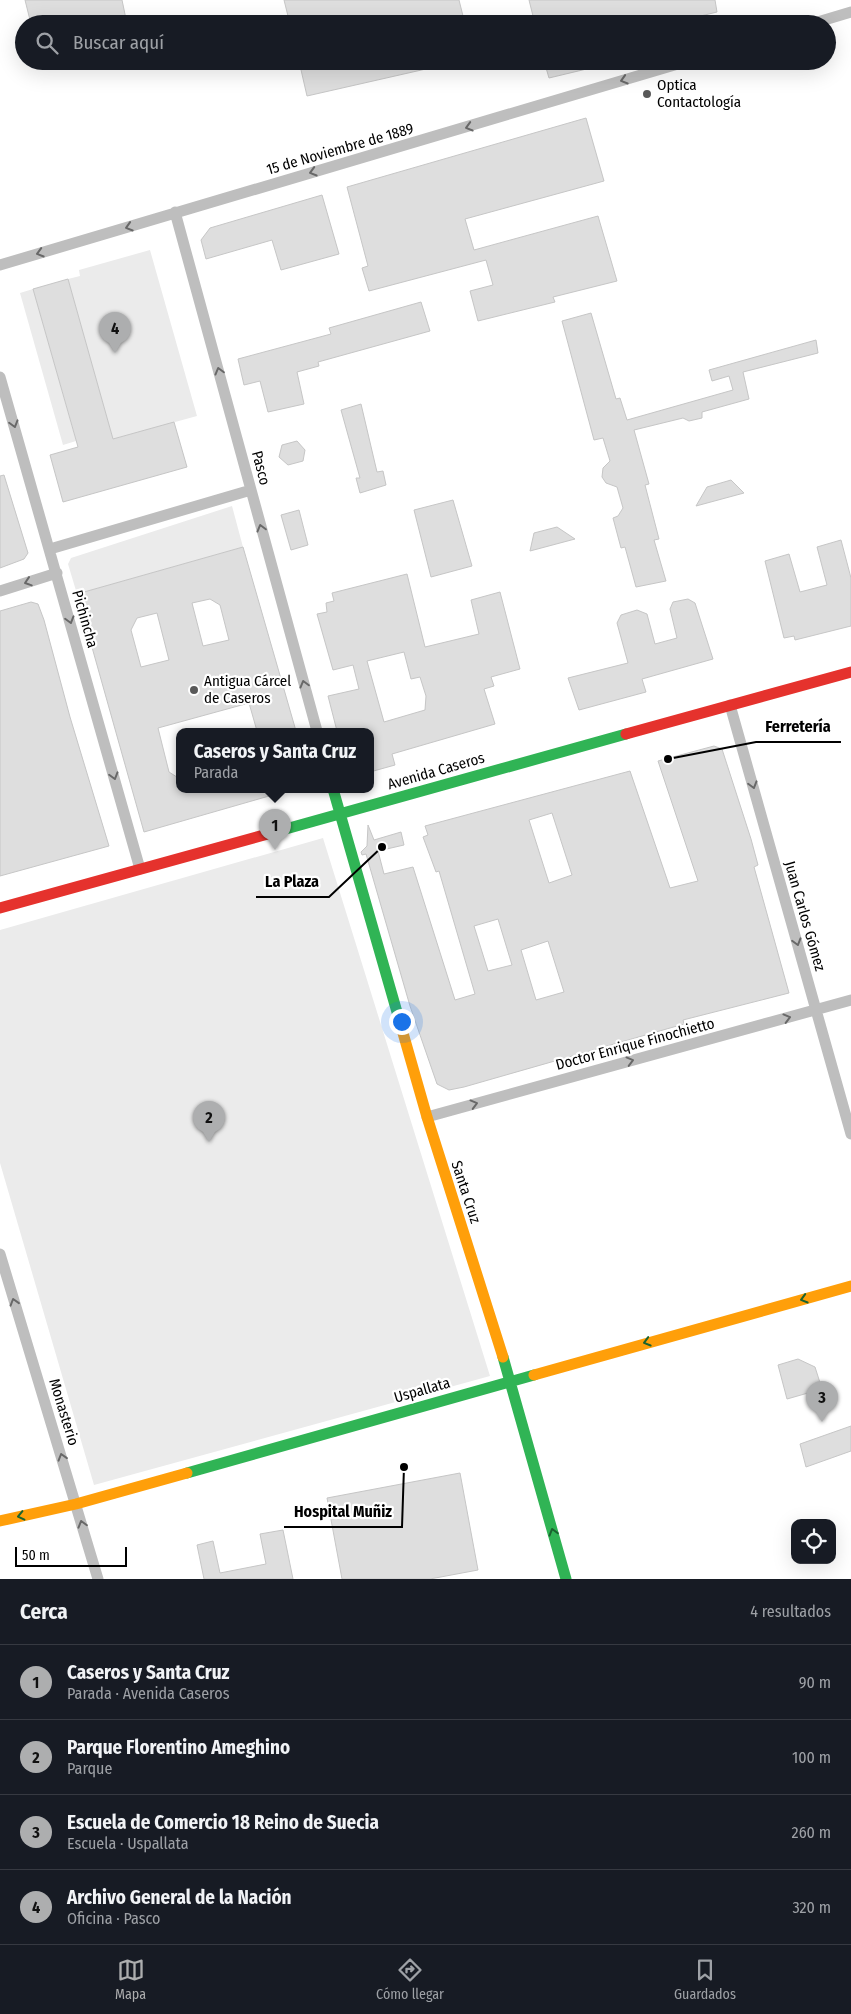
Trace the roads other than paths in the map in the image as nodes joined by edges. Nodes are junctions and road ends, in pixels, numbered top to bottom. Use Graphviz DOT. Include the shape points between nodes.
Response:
graph roads {
  1 [pos="851,12"];
  2 [pos="836,16"];
  3 [pos="657,70"];
  4 [pos="175,212"];
  5 [pos="0,265"];
  6 [pos="0,377"];
  7 [pos="251,490"];
  8 [pos="50,549"];
  9 [pos="57,573"];
  10 [pos="0,591"];
  11 [pos="851,672"];
  12 [pos="730,705"];
  13 [pos="316,728"];
  14 [pos="334,793"];
  15 [pos="340,814"];
  16 [pos="140,869"];
  17 [pos="0,908"];
  18 [pos="851,1000"];
  19 [pos="816,1010"];
  20 [pos="427,1117"];
  21 [pos="851,1134"];
  22 [pos="0,1254"];
  23 [pos="851,1286"];
  24 [pos="510,1381"];
  25 [pos="76,1504"];
  26 [pos="0,1521"];
  27 [pos="98,1579"];
  28 [pos="566,1579"];
  1 -- 2 [label="street"];
  3 -- 4 [label="street, 15 de Noviembre de 1889, one-way"];
  4 -- 5 [label="street, 15 de Noviembre de 1889, one-way"];
  7 -- 4 [label="street, Pasco, one-way"];
  6 -- 8 [label="street, Pichincha, one-way"];
  7 -- 8 [label="street"];
  13 -- 7 [label="street, Pasco, one-way"];
  8 -- 9 [label="street, Pichincha"];
  9 -- 10 [label="street, one-way"];
  9 -- 16 [label="street, Pichincha, one-way"];
  11 -- 12 [label="street, Avenida Caseros"];
  12 -- 15 [label="street, Avenida Caseros"];
  12 -- 19 [label="street, Juan Carlos Gómez, one-way"];
  14 -- 15 [label="street"];
  15 -- 16 [label="street, Avenida Caseros"];
  15 -- 20 [label="street, Santa Cruz"];
  16 -- 17 [label="street, Avenida Caseros"];
  18 -- 19 [label="street, Doctor Enrique Finochietto"];
  20 -- 19 [label="street, Doctor Enrique Finochietto, one-way"];
  19 -- 21 [label="street, Juan Carlos Gómez"];
  20 -- 24 [label="street, Santa Cruz"];
  25 -- 22 [label="street, Monasterio, one-way"];
  23 -- 24 [label="street, Uspallata, one-way"];
  24 -- 25 [label="street, Uspallata"];
  28 -- 24 [label="street, Santa Cruz, one-way"];
  25 -- 26 [label="street, Uspallata, one-way"];
  27 -- 25 [label="street, Monasterio, one-way"];
}
